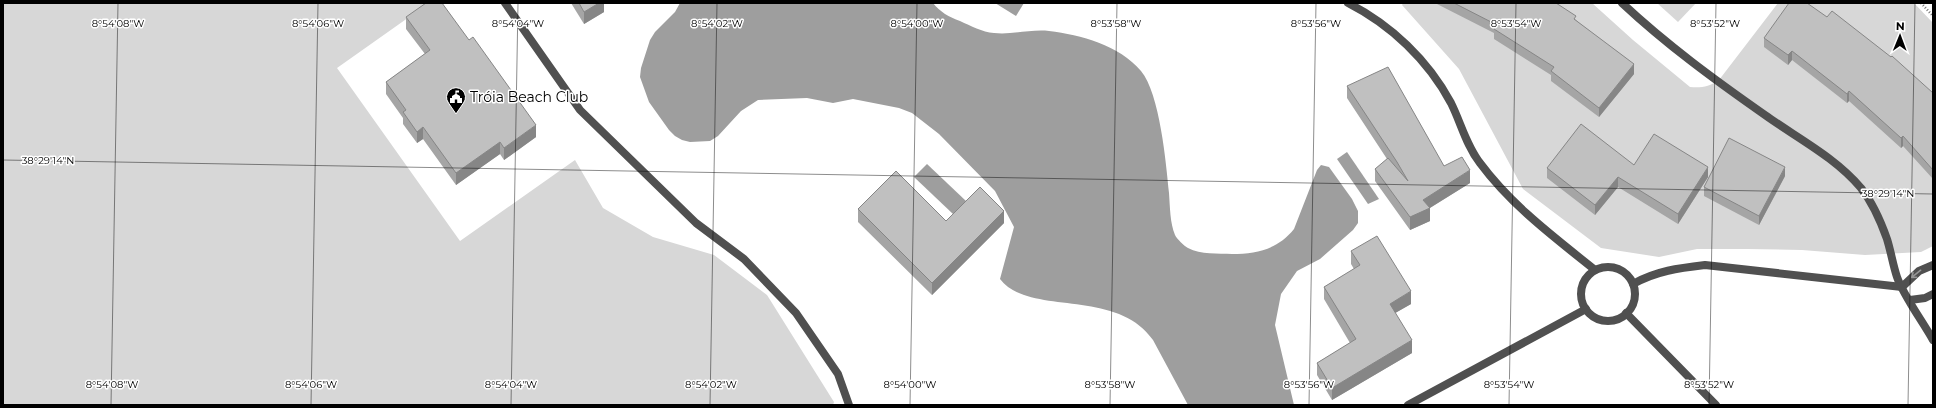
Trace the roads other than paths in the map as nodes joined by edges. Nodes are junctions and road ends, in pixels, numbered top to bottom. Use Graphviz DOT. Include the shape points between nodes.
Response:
graph roads {
  1 [pos="505,3"];
  2 [pos="1622,3"];
  3 [pos="1352,4"];
  4 [pos="1933,265"];
  5 [pos="1595,270"];
  6 [pos="1633,284"];
  7 [pos="1902,287"];
  8 [pos="1933,294"];
  9 [pos="1910,300"];
  10 [pos="1586,309"];
  11 [pos="1626,313"];
  12 [pos="1933,340"];
  13 [pos="849,405"];
  14 [pos="1408,405"];
  15 [pos="1716,405"];
  1 -- 13 [label="street" via="580,110 696,223 744,259 796,313 838,374"];
  2 -- 7 [label="street" via="1652,32 1688,60 1843,170 1861,189 1875,212 1887,239 1897,279"];
  3 -- 5 [label="street" via="1384,25 1437,78 1478,161 1500,188 1530,218"];
  4 -- 7 [label="street, one-way" via="1919,271"];
  5 -- 6 [label="street" via="1615,268 1628,276"];
  5 -- 10 [label="street" via="1582,285 1581,296"];
  6 -- 7 [label="street" via="1674,268 1705,265"];
  6 -- 11 [label="street" via="1634,300"];
  7 -- 9 [label="street"];
  8 -- 9 [label="street"];
  9 -- 12 [label="street"];
  10 -- 11 [label="street" via="1598,319 1607,320 1616,319"];
  10 -- 14 [label="street"];
  11 -- 15 [label="street"];
}
